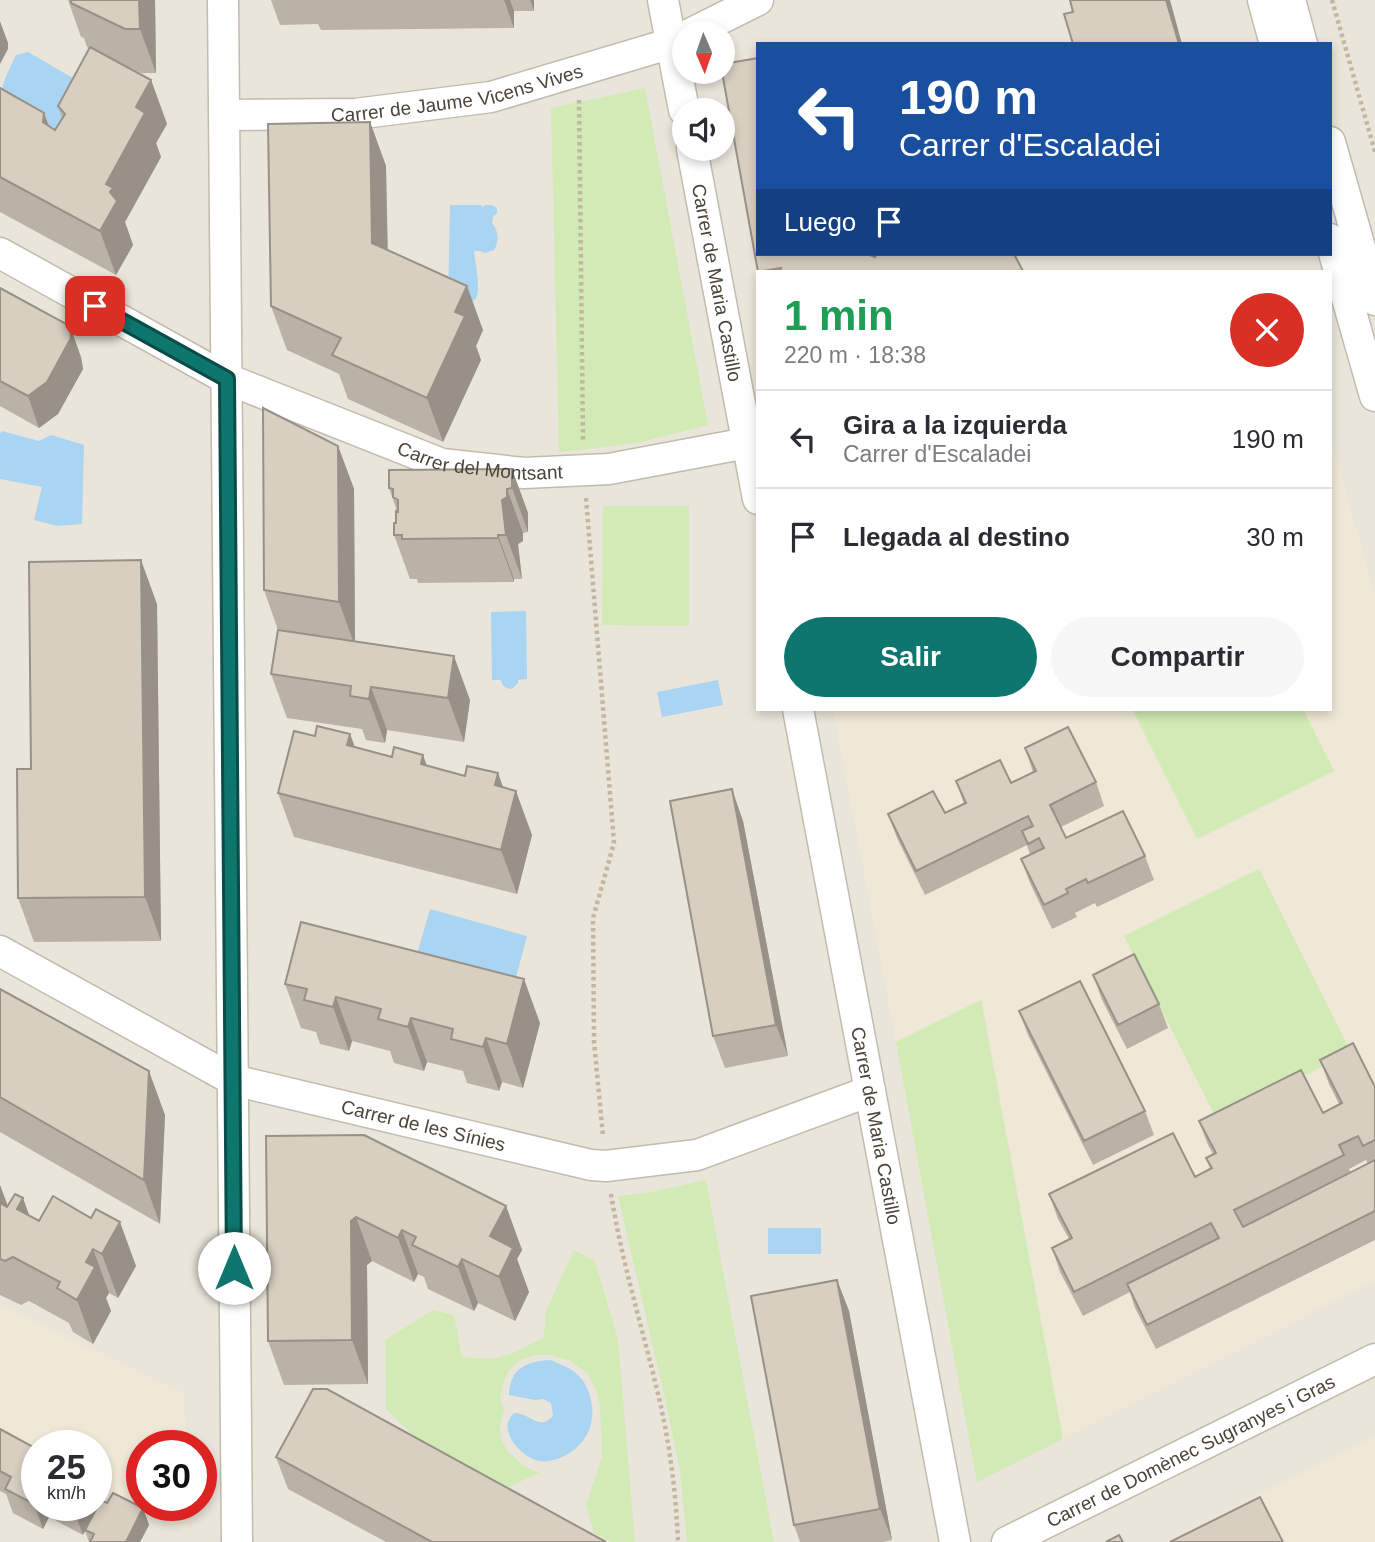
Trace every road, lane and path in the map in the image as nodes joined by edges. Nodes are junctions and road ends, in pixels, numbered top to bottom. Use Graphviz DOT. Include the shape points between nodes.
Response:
graph roads {
  1 [pos="223,0"];
  2 [pos="663,0"];
  3 [pos="758,0"];
  4 [pos="1263,0"];
  5 [pos="1290,0"];
  6 [pos="1332,0"];
  7 [pos="674,21"];
  8 [pos="717,21"];
  9 [pos="672,41"];
  10 [pos="1274,42"];
  11 [pos="1301,42"];
  12 [pos="578,71"];
  13 [pos="225,115"];
  14 [pos="1375,152"];
  15 [pos="1332,159"];
  16 [pos="694,161"];
  17 [pos="1343,252"];
  18 [pos="0,253"];
  19 [pos="1375,300"];
  20 [pos="227,379"];
  21 [pos="1375,396"];
  22 [pos="747,443"];
  23 [pos="583,470"];
  24 [pos="756,489"];
  25 [pos="797,711"];
  26 [pos="0,951"];
  27 [pos="233,1080"];
  28 [pos="870,1091"];
  29 [pos="606,1166"];
  30 [pos="1375,1359"];
  31 [pos="237,1542"];
  32 [pos="678,1542"];
  33 [pos="955,1542"];
  34 [pos="1007,1542"];
  1 -- 13 [label="street"];
  2 -- 7 [label="street"];
  3 -- 8 [label="street, Carrer de Jaume Vicens Vives"];
  4 -- 10 [label="street"];
  5 -- 11 [label="street"];
  6 -- 14 [label="path"];
  9 -- 12 [label="street, Carrer de Jaume Vicens Vives"];
  12 -- 13 [label="street, Carrer de Jaume Vicens Vives" via="478,99 355,114"];
  12 -- 23 [label="path"];
  13 -- 20 [label="street"];
  15 -- 17 [label="street"];
  16 -- 22 [label="street, Carrer de Maria Castillo"];
  17 -- 19 [label="street"];
  17 -- 21 [label="street"];
  18 -- 20 [label="street, Carrer del Montsant"];
  20 -- 23 [label="street, Carrer del Montsant" via="442,464 524,473"];
  20 -- 27 [label="street"];
  22 -- 23 [label="street, Carrer del Montsant"];
  22 -- 24 [label="street, Carrer de Maria Castillo"];
  23 -- 29 [label="path" via="614,843 593,918 594,1042"];
  25 -- 28 [label="street, Carrer de Maria Castillo"];
  26 -- 27 [label="street, Carrer de les Sínies"];
  27 -- 29 [label="street, Carrer de les Sínies"];
  27 -- 31 [label="street"];
  28 -- 29 [label="street, Carrer de les Sínies" via="697,1155"];
  28 -- 33 [label="street, Carrer de Maria Castillo"];
  29 -- 32 [label="path" via="622,1259 660,1400 676,1492"];
  30 -- 34 [label="street, Carrer de Domènec Sugranyes i Gras"];
}
